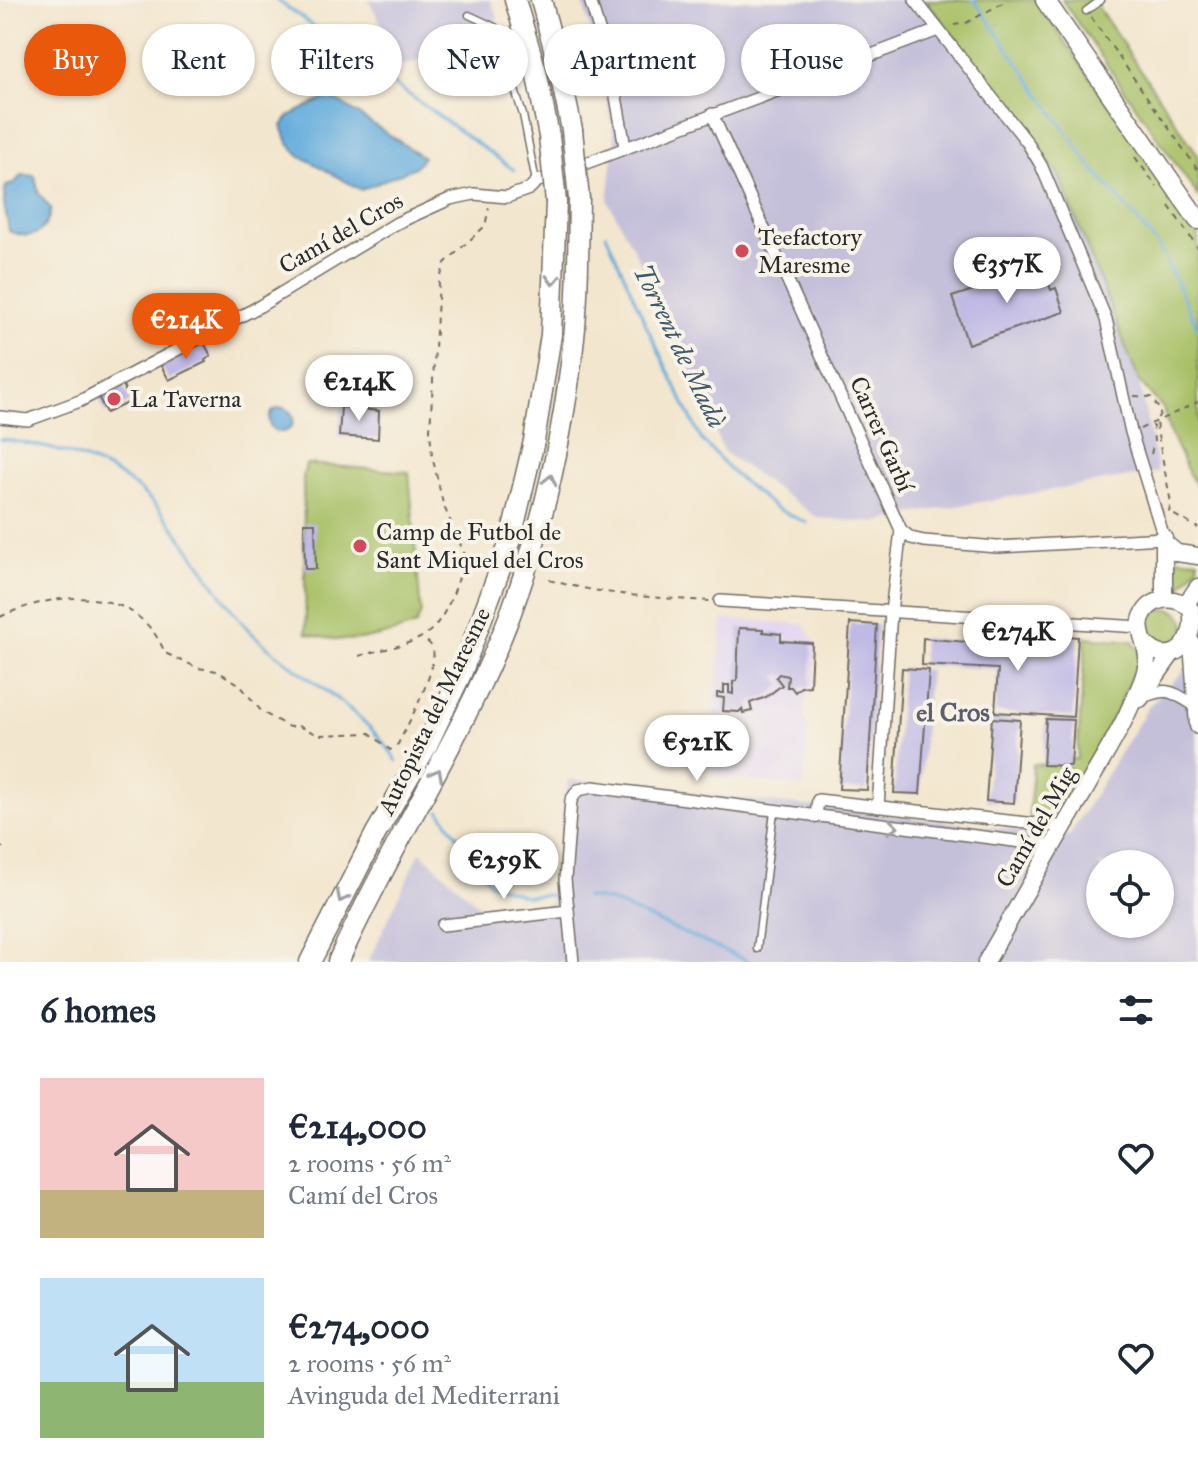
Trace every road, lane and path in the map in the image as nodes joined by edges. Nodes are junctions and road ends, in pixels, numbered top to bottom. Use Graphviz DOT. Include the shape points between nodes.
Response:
graph roads {
  1 [pos="515,0"];
  2 [pos="541,0"];
  3 [pos="590,0"];
  4 [pos="915,0"];
  5 [pos="1008,0"];
  6 [pos="1045,0"];
  7 [pos="1052,0"];
  8 [pos="1101,0"];
  9 [pos="1086,11"];
  10 [pos="469,15"];
  11 [pos="954,25"];
  12 [pos="938,30"];
  13 [pos="712,114"];
  14 [pos="625,147"];
  15 [pos="1198,170"];
  16 [pos="536,182"];
  17 [pos="489,194"];
  18 [pos="1198,210"];
  19 [pos="1198,220"];
  20 [pos="1122,396"];
  21 [pos="1198,402"];
  22 [pos="0,417"];
  23 [pos="1155,423"];
  24 [pos="1131,432"];
  25 [pos="1149,459"];
  26 [pos="1198,528"];
  27 [pos="901,530"];
  28 [pos="1165,541"];
  29 [pos="465,555"];
  30 [pos="1198,556"];
  31 [pos="479,559"];
  32 [pos="549,580"];
  33 [pos="1198,587"];
  34 [pos="1164,599"];
  35 [pos="720,601"];
  36 [pos="1185,605"];
  37 [pos="891,612"];
  38 [pos="0,617"];
  39 [pos="1142,634"];
  40 [pos="423,638"];
  41 [pos="1192,643"];
  42 [pos="1174,655"];
  43 [pos="359,656"];
  44 [pos="1142,697"];
  45 [pos="1127,715"];
  46 [pos="1195,715"];
  47 [pos="878,807"];
  48 [pos="774,811"];
  49 [pos="816,817"];
  50 [pos="1064,827"];
  51 [pos="1053,846"];
  52 [pos="568,911"];
  53 [pos="443,925"];
  54 [pos="757,949"];
  55 [pos="341,959"];
  56 [pos="310,962"];
  57 [pos="573,962"];
  58 [pos="986,962"];
  1 -- 56 [label="highway, Autopista del Maresme, one-way, bridge" via="536,71 556,202 551,335 534,441 510,542 461,674"];
  55 -- 2 [label="highway, Autopista del Maresme, one-way, bridge" via="445,758 510,614 559,442 575,336 579,199 572,130"];
  3 -- 14 [label="street" via="611,69"];
  4 -- 12 [label="street"];
  5 -- 11 [label="path"];
  6 -- 19 [label="main road"];
  7 -- 18 [label="main road"];
  8 -- 9 [label="lane"];
  9 -- 15 [label="path"];
  10 -- 16 [label="lane" via="495,27 523,115"];
  12 -- 13 [label="street, Camí del Cros"];
  12 -- 20 [label="street" via="1041,165 1106,319"];
  13 -- 14 [label="street, Camí del Cros"];
  13 -- 27 [label="street, Carrer Garbí"];
  14 -- 16 [label="street, Camí del Cros"];
  16 -- 17 [label="street, Camí del Cros" via="507,197"];
  17 -- 22 [label="street, Camí del Cros" via="450,199 397,223 260,306 80,401 28,420"];
  17 -- 29 [label="path" via="485,226 456,251 442,272 432,386 432,455 443,504"];
  20 -- 23 [label="path" via="1151,397 1161,412"];
  20 -- 24 [label="street"];
  21 -- 23 [label="path"];
  23 -- 24 [label="path"];
  23 -- 25 [label="path"];
  23 -- 26 [label="path" via="1169,512"];
  24 -- 28 [label="street"];
  27 -- 28 [label="street, Carrer Garbí" via="924,541 997,547"];
  27 -- 37 [label="street"];
  28 -- 30 [label="street" via="1177,553"];
  28 -- 34 [label="street"];
  29 -- 31 [label="path"];
  29 -- 40 [label="path" via="457,588"];
  32 -- 35 [label="path" via="646,597"];
  33 -- 36 [label="street"];
  34 -- 36 [label="street"];
  34 -- 39 [label="street" via="1146,610"];
  35 -- 37 [label="street"];
  36 -- 41 [label="street" via="1197,627"];
  37 -- 39 [label="street"];
  37 -- 47 [label="street"];
  38 -- 40 [label="path" via="26,605 88,596 135,612 157,633 165,653 239,684 275,720 319,735 370,733 390,750 398,744 425,687 433,657"];
  39 -- 42 [label="street" via="1160,655"];
  39 -- 45 [label="street, Camí del Mig" via="1145,671"];
  40 -- 43 [label="path"];
  41 -- 42 [label="street"];
  41 -- 46 [label="street"];
  42 -- 44 [label="street, Camí del Mig"];
  42 -- 46 [label="street" via="1185,669"];
  44 -- 45 [label="street, Camí del Mig"];
  44 -- 46 [label="street" via="1172,691"];
  45 -- 50 [label="street, Camí del Mig"];
  47 -- 49 [label="street" via="818,800"];
  47 -- 50 [label="street"];
  48 -- 49 [label="street"];
  48 -- 52 [label="street" via="593,787 578,790 571,800 566,849"];
  48 -- 54 [label="lane"];
  49 -- 51 [label="street, one-way"];
  50 -- 51 [label="street, Camí del Mig"];
  51 -- 58 [label="street, Camí del Mig"];
  52 -- 53 [label="street"];
  52 -- 57 [label="street"];
}
